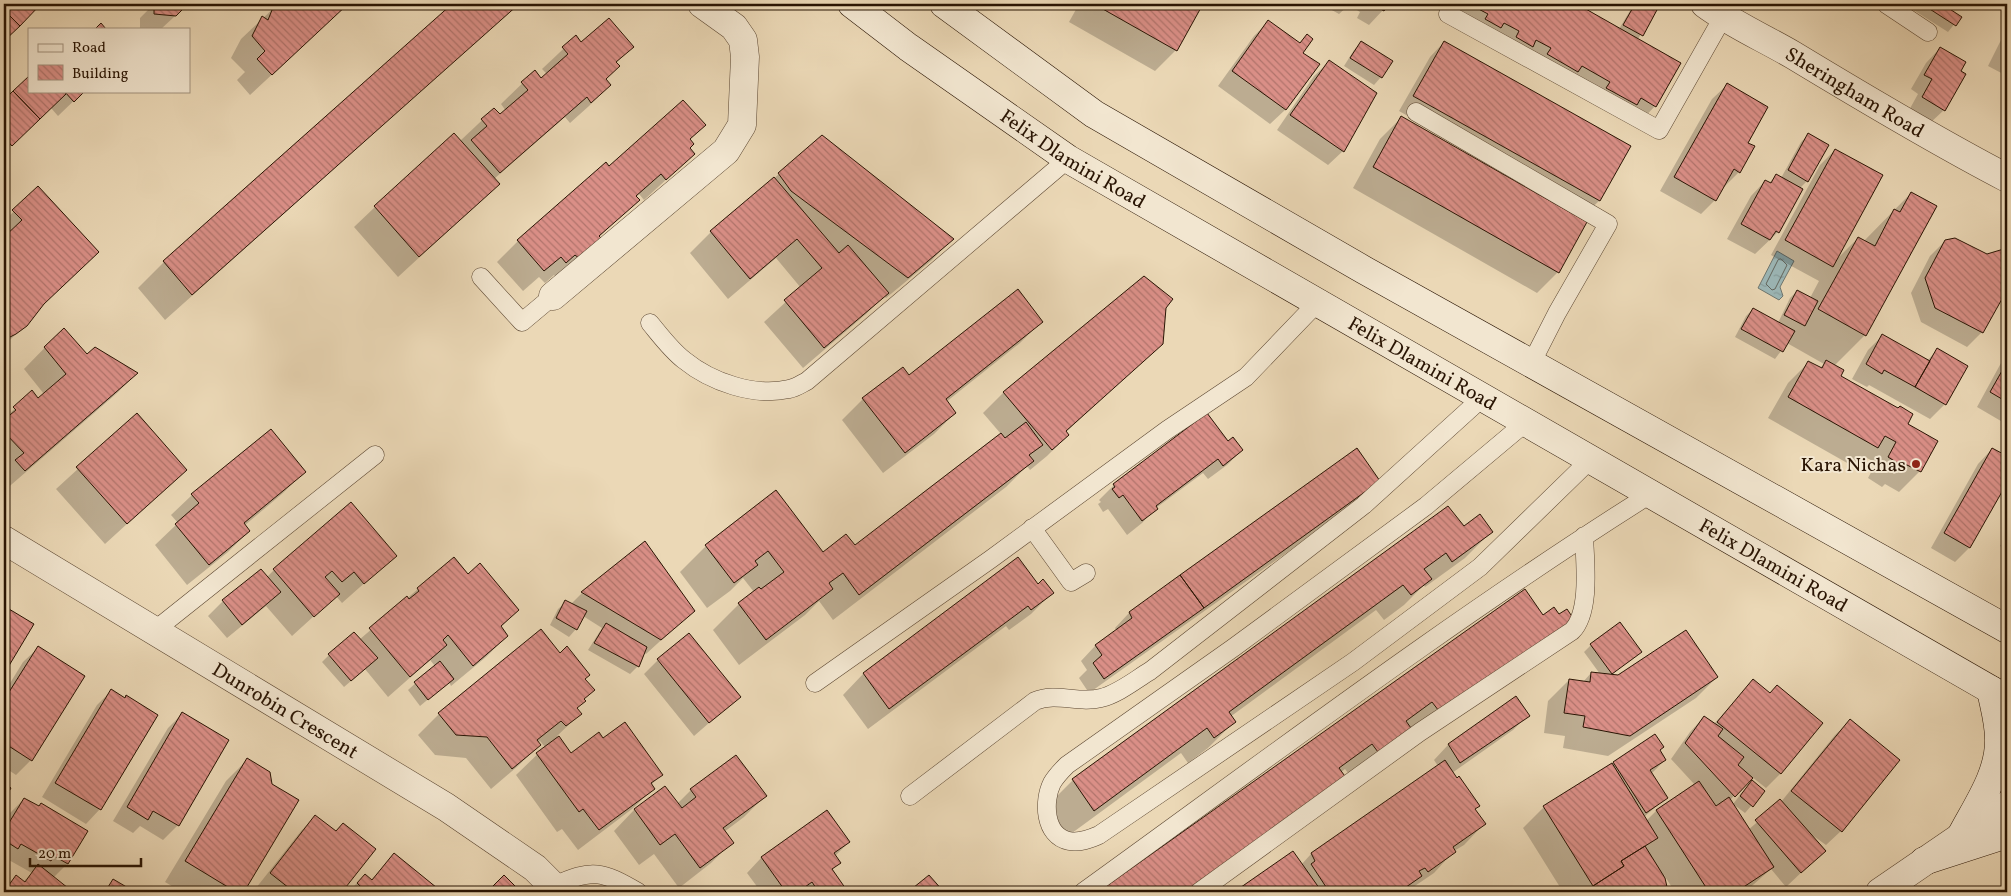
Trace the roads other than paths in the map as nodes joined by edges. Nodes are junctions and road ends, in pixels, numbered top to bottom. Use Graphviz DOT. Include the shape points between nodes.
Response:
graph roads {
  1 [pos="702,4"];
  2 [pos="852,4"];
  3 [pos="944,4"];
  4 [pos="1886,4"];
  5 [pos="1714,10"];
  6 [pos="1448,14"];
  7 [pos="1928,32"];
  8 [pos="1416,112"];
  9 [pos="1068,159"];
  10 [pos="2007,178"];
  11 [pos="481,277"];
  12 [pos="553,296"];
  13 [pos="1317,303"];
  14 [pos="650,323"];
  15 [pos="1532,364"];
  16 [pos="1482,398"];
  17 [pos="1524,423"];
  18 [pos="375,455"];
  19 [pos="1590,460"];
  20 [pos="1649,495"];
  21 [pos="1032,528"];
  22 [pos="1584,536"];
  23 [pos="4,540"];
  24 [pos="1086,572"];
  25 [pos="2007,629"];
  26 [pos="154,631"];
  27 [pos="815,683"];
  28 [pos="1999,695"];
  29 [pos="910,796"];
  30 [pos="2007,805"];
  31 [pos="2007,834"];
  32 [pos="1961,836"];
  33 [pos="1924,862"];
  34 [pos="556,889"];
  35 [pos="638,892"];
  36 [pos="1083,892"];
  37 [pos="1199,892"];
  38 [pos="1880,892"];
  1 -- 12 [label="main road" via="734,27 743,40 742,125 726,151"];
  2 -- 9 [label="main road, Felix Dlamini Road"];
  3 -- 15 [label="main road" via="1094,114"];
  4 -- 7 [label="lane"];
  5 -- 6 [label="lane" via="1659,130"];
  5 -- 10 [label="main road, Sheringham Road" via="1930,137"];
  8 -- 15 [label="lane" via="1608,224"];
  9 -- 13 [label="main road, Felix Dlamini Road"];
  9 -- 14 [label="lane" via="807,381 792,389 759,392 721,382 682,359"];
  11 -- 12 [label="lane" via="522,322"];
  13 -- 16 [label="main road, Felix Dlamini Road"];
  13 -- 21 [label="lane" via="1246,377"];
  15 -- 25 [label="main road"];
  16 -- 17 [label="main road, Felix Dlamini Road"];
  16 -- 29 [label="lane" via="1364,506 1150,671 1101,698 1045,697 1035,700"];
  17 -- 19 [label="main road, Felix Dlamini Road"];
  17 -- 19 [label="lane" via="1426,506 1067,765 1053,782 1048,797 1046,812 1052,830 1067,841 1077,842 1099,835 1345,668 1480,567"];
  18 -- 26 [label="lane"];
  19 -- 20 [label="main road, Felix Dlamini Road"];
  20 -- 22 [label="lane"];
  20 -- 28 [label="main road, Felix Dlamini Road"];
  21 -- 24 [label="lane" via="1071,582"];
  21 -- 27 [label="lane"];
  22 -- 36 [label="lane" via="1455,622"];
  22 -- 37 [label="lane" via="1583,609 1580,622 1572,631 1420,732"];
  23 -- 26 [label="main road, Dunrobin Crescent"];
  26 -- 34 [label="main road, Dunrobin Crescent" via="446,807 535,868"];
  28 -- 32 [label="main road" via="2000,742 1994,771"];
  30 -- 32 [label="main road"];
  31 -- 33 [label="main road"];
  32 -- 33 [label="main road"];
  33 -- 38 [label="main road"];
  34 -- 35 [label="lane" via="576,876 590,874 603,875"];
}
